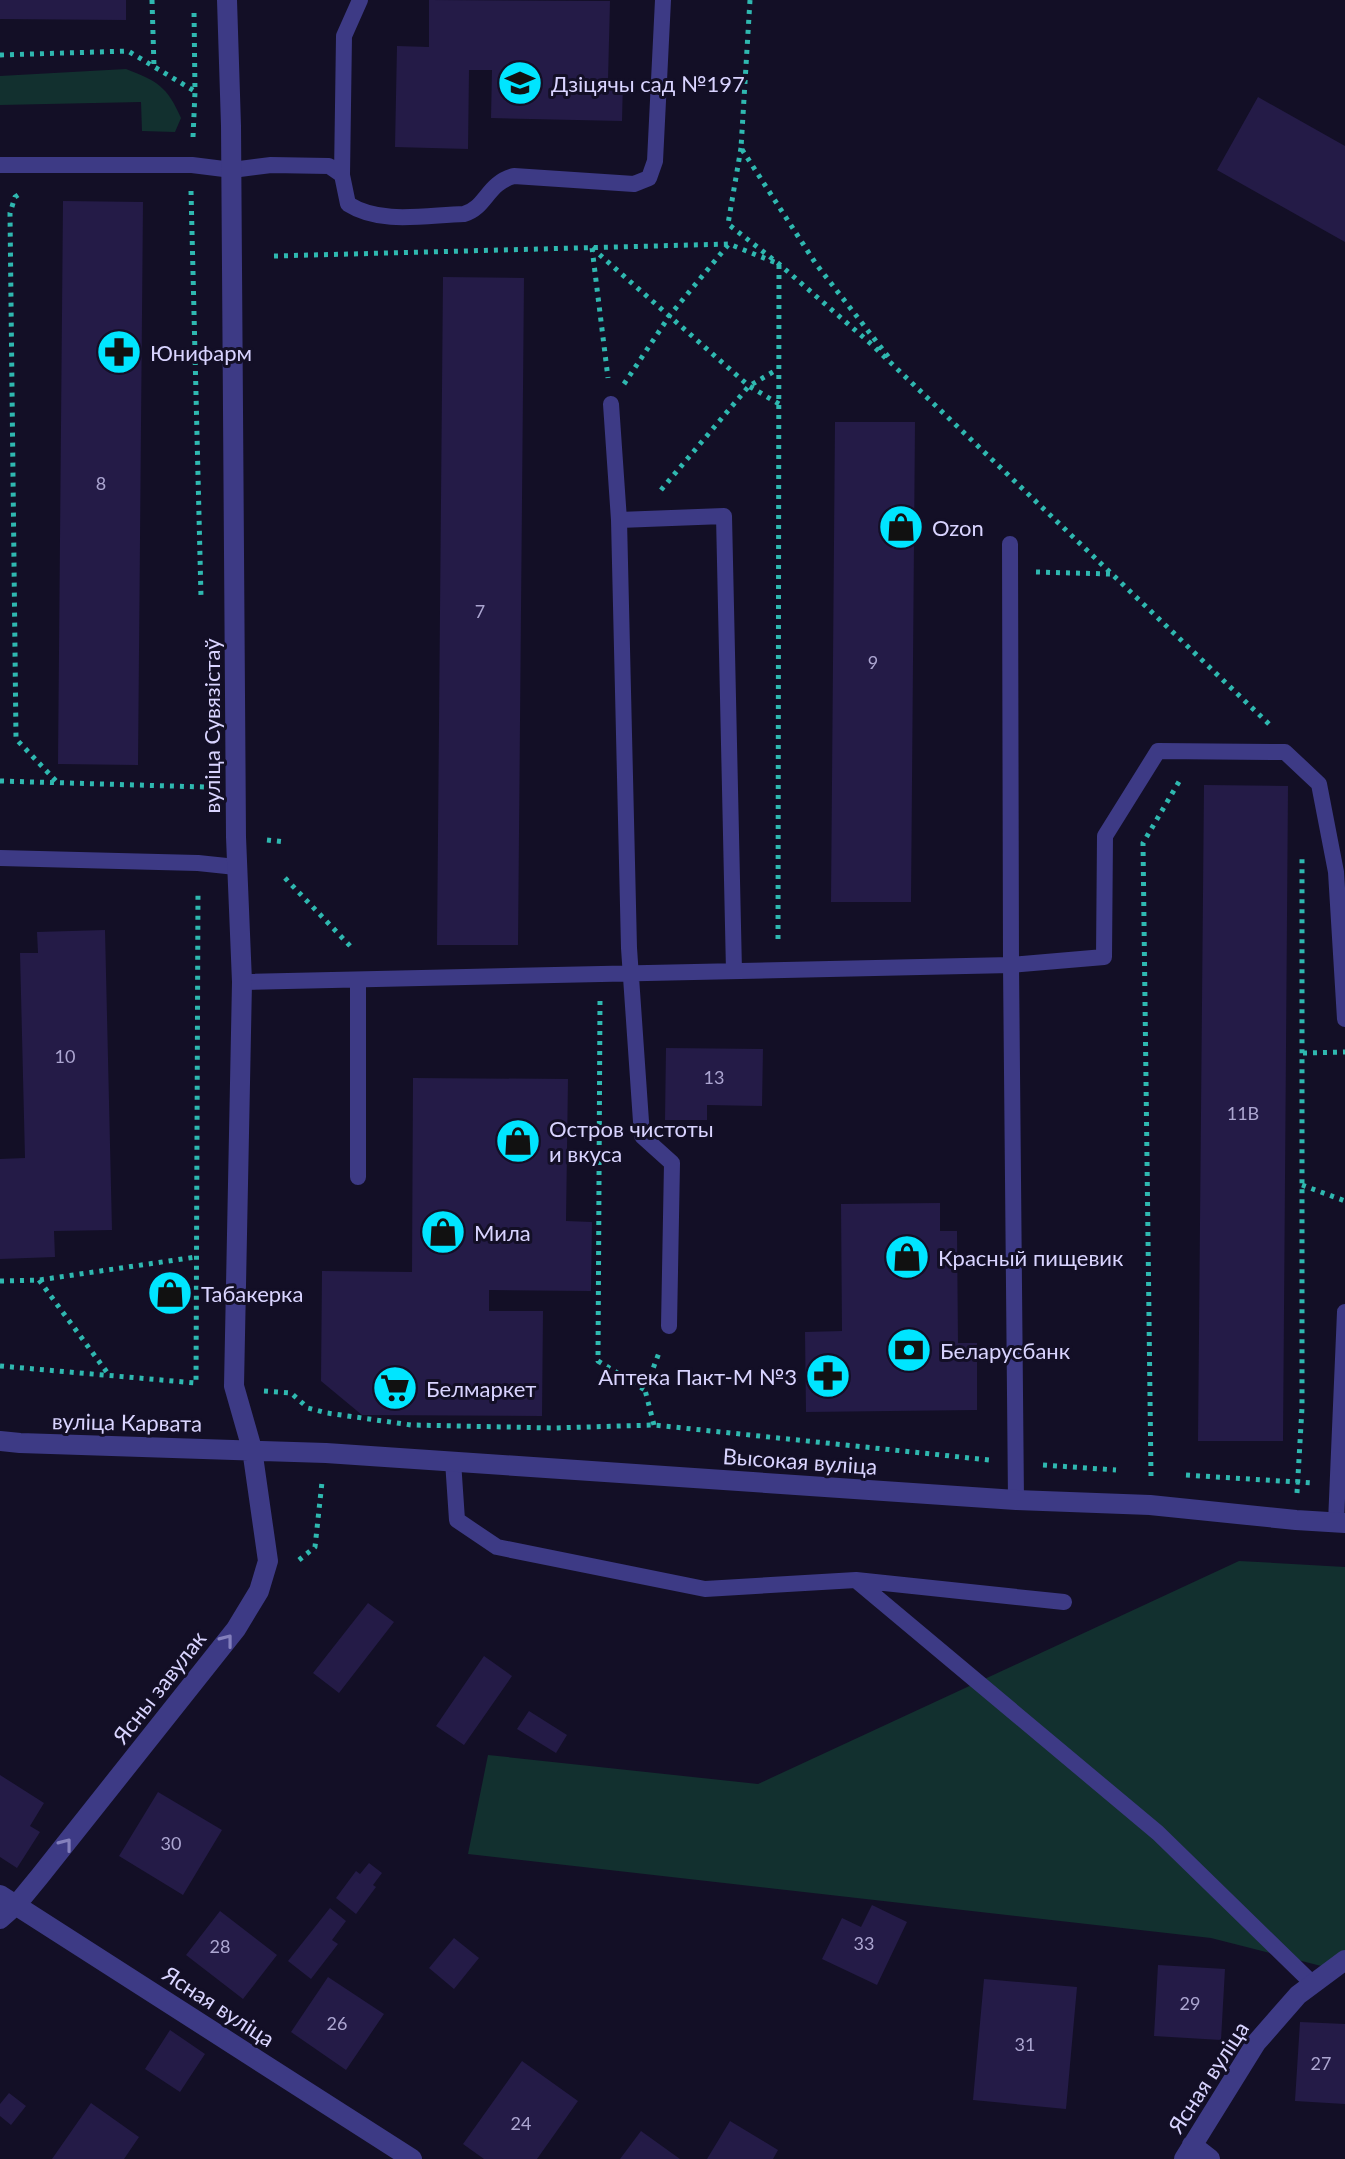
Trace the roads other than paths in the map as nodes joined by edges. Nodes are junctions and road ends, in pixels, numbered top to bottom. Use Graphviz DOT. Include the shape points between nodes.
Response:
graph roads {
  1 [pos="227,0"];
  2 [pos="360,0"];
  3 [pos="663,0"];
  4 [pos="0,165"];
  5 [pos="232,170"];
  6 [pos="342,175"];
  7 [pos="611,404"];
  8 [pos="627,520"];
  9 [pos="1010,544"];
  10 [pos="0,858"];
  11 [pos="236,867"];
  12 [pos="1011,965"];
  13 [pos="734,971"];
  14 [pos="632,973"];
  15 [pos="358,980"];
  16 [pos="242,982"];
  17 [pos="1345,1019"];
  18 [pos="358,1177"];
  19 [pos="1345,1312"];
  20 [pos="669,1326"];
  21 [pos="0,1441"];
  22 [pos="252,1449"];
  23 [pos="453,1461"];
  24 [pos="1016,1500"];
  25 [pos="1340,1522"];
  26 [pos="856,1580"];
  27 [pos="1064,1602"];
  28 [pos="8,1900"];
  29 [pos="0,1919"];
  30 [pos="1345,1960"];
  31 [pos="1313,1984"];
  32 [pos="1188,2152"];
  33 [pos="412,2159"];
  34 [pos="1210,2159"];
  1 -- 5 [label="street, вуліца Сувязістаў"];
  2 -- 6 [label="lane" via="344,36"];
  3 -- 6 [label="lane" via="655,161 649,178 634,184 514,176 493,187 472,212 380,217 348,204"];
  4 -- 5 [label="lane" via="192,165"];
  5 -- 6 [label="lane" via="329,166"];
  5 -- 11 [label="street, вуліца Сувязістаў"];
  7 -- 8 [label="lane"];
  8 -- 13 [label="lane" via="724,516"];
  8 -- 14 [label="lane"];
  9 -- 12 [label="lane"];
  10 -- 11 [label="lane"];
  11 -- 16 [label="street, вуліца Сувязістаў"];
  12 -- 13 [label="lane"];
  12 -- 17 [label="lane" via="1104,957 1105,836 1158,751 1285,752 1319,784 1336,872"];
  12 -- 24 [label="lane"];
  13 -- 14 [label="lane"];
  14 -- 15 [label="lane"];
  14 -- 20 [label="lane" via="642,1136 672,1163"];
  15 -- 16 [label="lane"];
  15 -- 18 [label="lane"];
  16 -- 22 [label="street, вуліца Сувязістаў" via="234,1386"];
  19 -- 25 [label="lane"];
  21 -- 22 [label="street, вуліца Карвата"];
  22 -- 23 [label="street, Высокая вуліца"];
  28 -- 22 [label="street, Ясны завулак, one-way" via="236,1629 259,1591 268,1561"];
  23 -- 24 [label="street, Высокая вуліца"];
  23 -- 26 [label="lane" via="457,1520 497,1547 705,1589"];
  24 -- 25 [label="street, Высокая вуліца" via="1150,1505"];
  26 -- 27 [label="lane"];
  26 -- 31 [label="lane" via="1158,1833"];
  28 -- 29 [label="street, Ясны завулак"];
  28 -- 33 [label="street, Ясная вуліца"];
  30 -- 31 [label="street, Ясная вуліца"];
  31 -- 32 [label="street, Ясная вуліца" via="1256,2043"];
  32 -- 34 [label="street"];
}
